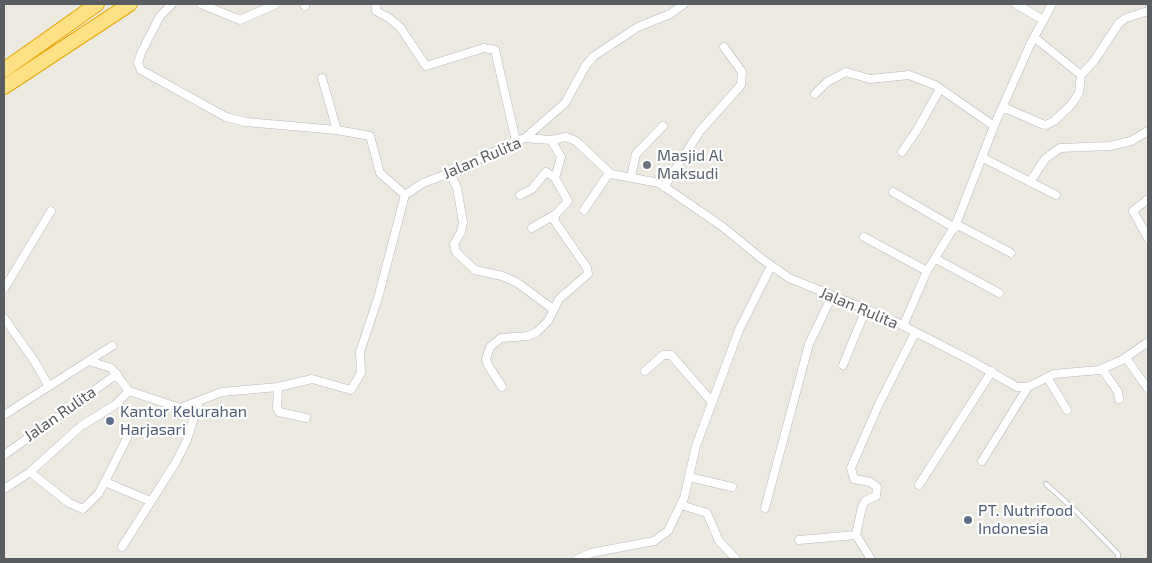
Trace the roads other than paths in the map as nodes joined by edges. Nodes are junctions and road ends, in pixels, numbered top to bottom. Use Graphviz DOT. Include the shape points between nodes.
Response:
graph roads {
  1 [pos="97,4"];
  2 [pos="130,4"];
  3 [pos="172,4"];
  4 [pos="201,4"];
  5 [pos="276,4"];
  6 [pos="376,4"];
  7 [pos="684,4"];
  8 [pos="1016,4"];
  9 [pos="1052,4"];
  10 [pos="1148,12"];
  11 [pos="1043,20"];
  12 [pos="1034,37"];
  13 [pos="724,46"];
  14 [pos="4,70"];
  15 [pos="1081,75"];
  16 [pos="322,78"];
  17 [pos="4,87"];
  18 [pos="940,89"];
  19 [pos="815,94"];
  20 [pos="1003,107"];
  21 [pos="663,126"];
  22 [pos="994,126"];
  23 [pos="337,130"];
  24 [pos="1147,134"];
  25 [pos="525,138"];
  26 [pos="551,140"];
  27 [pos="516,141"];
  28 [pos="902,152"];
  29 [pos="983,158"];
  30 [pos="450,173"];
  31 [pos="608,173"];
  32 [pos="631,177"];
  33 [pos="555,178"];
  34 [pos="1030,182"];
  35 [pos="664,186"];
  36 [pos="893,192"];
  37 [pos="405,195"];
  38 [pos="520,195"];
  39 [pos="1056,195"];
  40 [pos="1148,199"];
  41 [pos="584,210"];
  42 [pos="51,211"];
  43 [pos="556,214"];
  44 [pos="956,226"];
  45 [pos="532,228"];
  46 [pos="864,238"];
  47 [pos="1148,238"];
  48 [pos="1011,253"];
  49 [pos="936,259"];
  50 [pos="771,266"];
  51 [pos="927,272"];
  52 [pos="4,289"];
  53 [pos="999,293"];
  54 [pos="832,296"];
  55 [pos="553,309"];
  56 [pos="866,309"];
  57 [pos="4,318"];
  58 [pos="903,326"];
  59 [pos="914,333"];
  60 [pos="1148,342"];
  61 [pos="112,346"];
  62 [pos="1126,358"];
  63 [pos="89,362"];
  64 [pos="843,366"];
  65 [pos="1102,369"];
  66 [pos="645,371"];
  67 [pos="992,371"];
  68 [pos="117,374"];
  69 [pos="1047,377"];
  70 [pos="48,386"];
  71 [pos="278,387"];
  72 [pos="502,387"];
  73 [pos="1028,387"];
  74 [pos="1148,389"];
  75 [pos="129,391"];
  76 [pos="1119,399"];
  77 [pos="199,401"];
  78 [pos="712,402"];
  79 [pos="1066,410"];
  80 [pos="4,415"];
  81 [pos="306,418"];
  82 [pos="127,438"];
  83 [pos="4,454"];
  84 [pos="982,461"];
  85 [pos="30,472"];
  86 [pos="689,477"];
  87 [pos="105,482"];
  88 [pos="919,484"];
  89 [pos="1046,484"];
  90 [pos="732,487"];
  91 [pos="4,489"];
  92 [pos="150,501"];
  93 [pos="680,505"];
  94 [pos="765,508"];
  95 [pos="856,535"];
  96 [pos="799,540"];
  97 [pos="122,547"];
  98 [pos="578,559"];
  99 [pos="736,559"];
  100 [pos="871,559"];
  101 [pos="1118,559"];
  1 -- 14 [label="highway"];
  2 -- 17 [label="highway"];
  3 -- 23 [label="street" via="160,16 141,53 138,63 141,70 226,117 246,122"];
  4 -- 5 [label="street" via="240,20"];
  6 -- 27 [label="street" via="376,12 400,27 426,66 484,48 495,50"];
  7 -- 25 [label="street" via="670,14 638,27 594,56 565,103"];
  8 -- 11 [label="street"];
  9 -- 11 [label="street"];
  10 -- 15 [label="street" via="1119,23"];
  11 -- 12 [label="street"];
  12 -- 15 [label="street"];
  12 -- 20 [label="street"];
  13 -- 35 [label="street" via="742,72 740,85 700,131"];
  15 -- 20 [label="street" via="1079,93 1050,124 1042,124"];
  16 -- 23 [label="street"];
  18 -- 19 [label="street" via="909,75 870,79 846,72 827,82"];
  18 -- 22 [label="street"];
  18 -- 28 [label="street"];
  20 -- 22 [label="street"];
  21 -- 32 [label="street" via="636,154"];
  22 -- 29 [label="street"];
  23 -- 37 [label="street" via="370,136 380,173"];
  24 -- 34 [label="street" via="1110,146 1060,148 1045,159"];
  25 -- 26 [label="street, Jalan Rulita"];
  25 -- 27 [label="street, Jalan Rulita"];
  26 -- 31 [label="street, Jalan Rulita" via="566,137 574,140"];
  26 -- 33 [label="street" via="561,156"];
  27 -- 30 [label="street, Jalan Rulita"];
  29 -- 34 [label="street"];
  29 -- 44 [label="street"];
  30 -- 37 [label="street, Jalan Rulita" via="423,183"];
  30 -- 55 [label="street" via="457,188 463,222 454,244 456,252 474,270 516,282"];
  31 -- 32 [label="street, Jalan Rulita"];
  31 -- 41 [label="street"];
  32 -- 35 [label="street, Jalan Rulita" via="648,179"];
  33 -- 38 [label="street" via="546,172 532,189"];
  33 -- 43 [label="street" via="568,201"];
  34 -- 39 [label="street"];
  35 -- 50 [label="street, Jalan Rulita"];
  36 -- 44 [label="street"];
  37 -- 71 [label="street" via="378,298 361,347 361,374 354,388 345,390 315,379 298,380"];
  40 -- 47 [label="street" via="1133,211"];
  42 -- 52 [label="street"];
  43 -- 45 [label="street"];
  43 -- 55 [label="street" via="555,222 588,274 561,297"];
  44 -- 48 [label="street"];
  44 -- 49 [label="street"];
  46 -- 51 [label="street"];
  49 -- 51 [label="street"];
  49 -- 53 [label="street"];
  50 -- 54 [label="street, Jalan Rulita"];
  50 -- 78 [label="street" via="739,330"];
  51 -- 58 [label="street"];
  54 -- 56 [label="street, Jalan Rulita"];
  54 -- 94 [label="street" via="809,344"];
  55 -- 72 [label="street" via="548,321 533,334 501,338 490,347 486,359"];
  56 -- 58 [label="street, Jalan Rulita"];
  56 -- 64 [label="street"];
  57 -- 70 [label="street"];
  58 -- 59 [label="street, Jalan Rulita"];
  59 -- 67 [label="street, Jalan Rulita"];
  59 -- 95 [label="street" via="851,468 854,479 874,484 878,492 865,501"];
  60 -- 62 [label="street"];
  61 -- 63 [label="street"];
  62 -- 65 [label="street"];
  62 -- 74 [label="street"];
  63 -- 68 [label="street, Jalan Rulita" via="111,368"];
  63 -- 70 [label="street"];
  65 -- 69 [label="street" via="1064,372"];
  65 -- 76 [label="street" via="1118,392"];
  66 -- 78 [label="street" via="663,355 671,355"];
  67 -- 73 [label="street, Jalan Rulita" via="1013,385"];
  67 -- 88 [label="street"];
  68 -- 75 [label="street, Jalan Rulita"];
  68 -- 83 [label="street, Jalan Rulita"];
  69 -- 73 [label="street"];
  69 -- 79 [label="street"];
  70 -- 80 [label="street"];
  71 -- 77 [label="street" via="222,392"];
  71 -- 81 [label="street" via="279,412"];
  73 -- 84 [label="street"];
  75 -- 77 [label="street" via="180,408"];
  75 -- 85 [label="street" via="81,426"];
  77 -- 92 [label="street" via="182,451"];
  78 -- 86 [label="street"];
  82 -- 87 [label="street"];
  85 -- 87 [label="street" via="81,510 94,500"];
  85 -- 91 [label="street"];
  86 -- 90 [label="street"];
  86 -- 93 [label="street"];
  87 -- 92 [label="street"];
  89 -- 101 [label="lane" via="1118,554"];
  92 -- 97 [label="street"];
  93 -- 98 [label="street" via="668,531 654,541 591,553"];
  93 -- 99 [label="street" via="707,513 719,540"];
  95 -- 96 [label="street"];
  95 -- 100 [label="street"];
}
